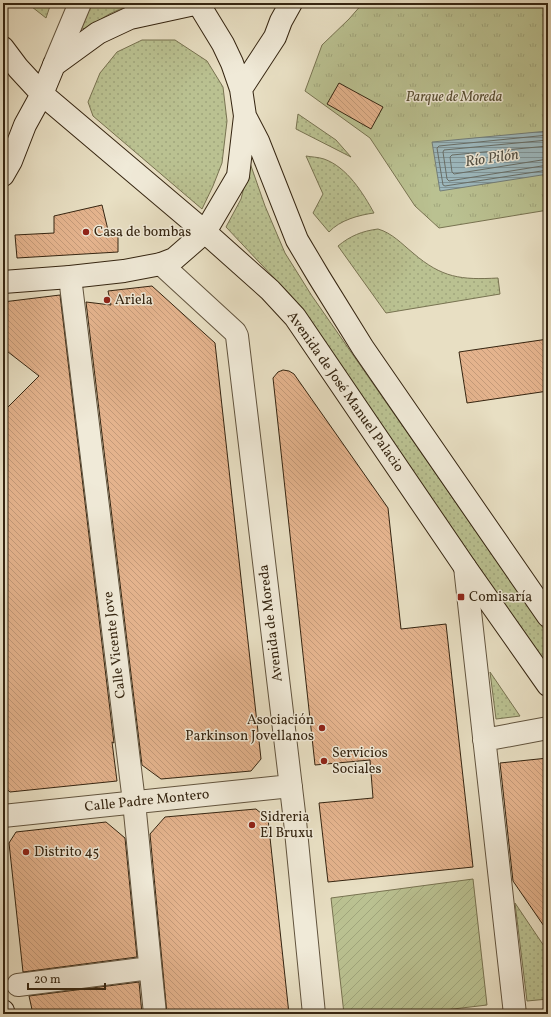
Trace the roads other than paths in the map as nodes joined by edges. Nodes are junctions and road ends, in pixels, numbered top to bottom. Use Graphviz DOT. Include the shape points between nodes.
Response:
graph roads {
  1 [pos="80,3"];
  2 [pos="199,3"];
  3 [pos="291,3"];
  4 [pos="3,48"];
  5 [pos="54,65"];
  6 [pos="241,89"];
  7 [pos="42,94"];
  8 [pos="245,116"];
  9 [pos="3,175"];
  10 [pos="205,232"];
  11 [pos="161,264"];
  12 [pos="70,277"];
  13 [pos="3,282"];
  14 [pos="465,567"];
  15 [pos="548,616"];
  16 [pos="548,684"];
  17 [pos="548,728"];
  18 [pos="484,740"];
  19 [pos="291,786"];
  20 [pos="134,802"];
  21 [pos="3,816"];
  22 [pos="150,968"];
  23 [pos="18,984"];
  24 [pos="155,1014"];
  25 [pos="314,1014"];
  26 [pos="515,1014"];
  1 -- 5 [label="street"];
  2 -- 5 [label="street" via="130,18 98,33"];
  2 -- 6 [label="street" via="223,44"];
  3 -- 6 [label="street" via="275,37"];
  4 -- 7 [label="street, Avenida de José Manuel Palacio"];
  5 -- 7 [label="street"];
  6 -- 8 [label="street"];
  7 -- 9 [label="street"];
  7 -- 10 [label="street, Avenida de José Manuel Palacio"];
  8 -- 10 [label="street" via="238,176"];
  8 -- 15 [label="street" via="258,141 297,240 319,277 363,348"];
  10 -- 11 [label="street" via="174,260"];
  10 -- 14 [label="street, Avenida de José Manuel Palacio" via="296,317"];
  11 -- 12 [label="street"];
  11 -- 19 [label="street, Avenida de Moreda" via="237,336"];
  12 -- 13 [label="street"];
  12 -- 20 [label="street, Calle Vicente Jove"];
  14 -- 16 [label="street, Avenida de José Manuel Palacio"];
  14 -- 18 [label="street"];
  17 -- 18 [label="street"];
  18 -- 26 [label="street"];
  19 -- 20 [label="street, Calle Padre Montero"];
  19 -- 25 [label="street, Avenida de Moreda"];
  20 -- 21 [label="street, Calle Padre Montero"];
  20 -- 22 [label="street, Calle Vicente Jove"];
  22 -- 23 [label="street"];
  22 -- 24 [label="street, Calle Vicente Jove"];
}
